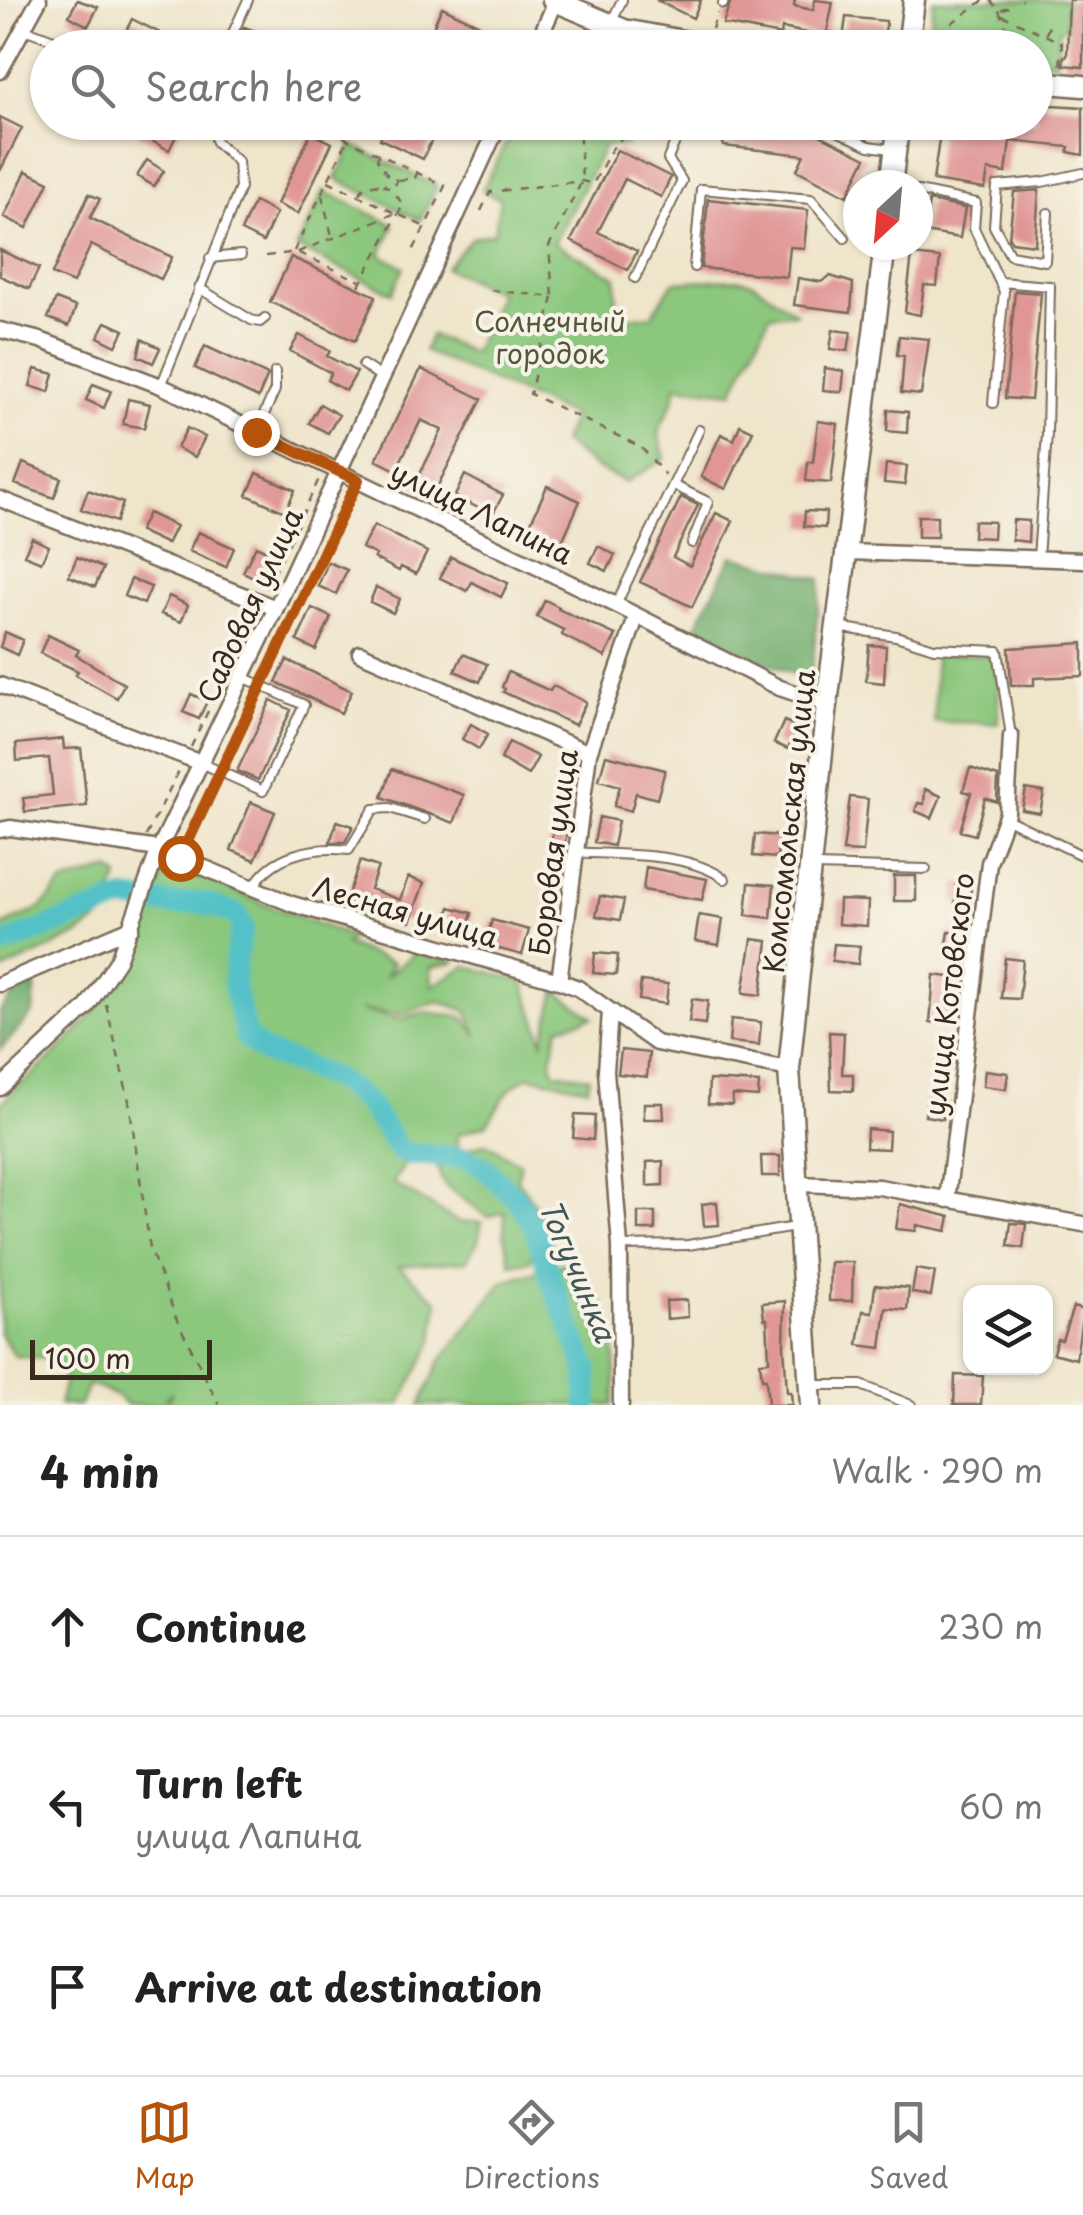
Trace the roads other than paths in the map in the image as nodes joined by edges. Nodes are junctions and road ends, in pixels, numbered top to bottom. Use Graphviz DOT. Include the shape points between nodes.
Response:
graph roads {
  1 [pos="40,0"];
  2 [pos="248,0"];
  3 [pos="555,0"];
  4 [pos="622,0"];
  5 [pos="914,0"];
  6 [pos="610,24"];
  7 [pos="24,28"];
  8 [pos="30,30"];
  9 [pos="234,30"];
  10 [pos="542,30"];
  11 [pos="629,30"];
  12 [pos="914,30"];
  13 [pos="0,71"];
  14 [pos="1053,83"];
  15 [pos="1083,86"];
  16 [pos="216,140"];
  17 [pos="492,140"];
  18 [pos="676,140"];
  19 [pos="856,140"];
  20 [pos="897,140"];
  21 [pos="896,150"];
  22 [pos="893,170"];
  23 [pos="1083,173"];
  24 [pos="933,194"];
  25 [pos="1048,213"];
  26 [pos="843,235"];
  27 [pos="241,255"];
  28 [pos="210,258"];
  29 [pos="883,260"];
  30 [pos="694,267"];
  31 [pos="635,278"];
  32 [pos="1000,282"];
  33 [pos="198,288"];
  34 [pos="264,318"];
  35 [pos="0,330"];
  36 [pos="363,365"];
  37 [pos="275,372"];
  38 [pos="382,378"];
  39 [pos="161,386"];
  40 [pos="994,403"];
  41 [pos="700,430"];
  42 [pos="256,432"];
  43 [pos="333,468"];
  44 [pos="673,485"];
  45 [pos="0,499"];
  46 [pos="692,543"];
  47 [pos="848,552"];
  48 [pos="1038,558"];
  49 [pos="1083,560"];
  50 [pos="616,605"];
  51 [pos="276,608"];
  52 [pos="636,618"];
  53 [pos="836,626"];
  54 [pos="360,653"];
  55 [pos="243,678"];
  56 [pos="0,685"];
  57 [pos="827,704"];
  58 [pos="1011,736"];
  59 [pos="589,753"];
  60 [pos="202,763"];
  61 [pos="1005,818"];
  62 [pos="425,820"];
  63 [pos="0,830"];
  64 [pos="158,848"];
  65 [pos="576,852"];
  66 [pos="1083,856"];
  67 [pos="810,866"];
  68 [pos="926,869"];
  69 [pos="724,879"];
  70 [pos="253,888"];
  71 [pos="131,928"];
  72 [pos="559,981"];
  73 [pos="0,984"];
  74 [pos="610,1011"];
  75 [pos="789,1069"];
  76 [pos="0,1088"];
  77 [pos="798,1184"];
  78 [pos="947,1200"];
  79 [pos="1083,1224"];
  80 [pos="800,1226"];
  81 [pos="620,1246"];
  82 [pos="811,1395"];
  83 [pos="621,1405"];
  84 [pos="911,1405"];
  1 -- 7 [label="street"];
  2 -- 9 [label="lane"];
  3 -- 6 [label="main road"];
  3 -- 10 [label="street"];
  4 -- 6 [label="lane"];
  5 -- 12 [label="main road"];
  6 -- 11 [label="main road"];
  7 -- 8 [label="lane"];
  7 -- 13 [label="street"];
  14 -- 15 [label="main road"];
  16 -- 28 [label="lane" via="242,162 240,188"];
  17 -- 38 [label="street, Садовая улица"];
  18 -- 31 [label="lane" via="668,160 682,182"];
  19 -- 21 [label="lane"];
  20 -- 21 [label="main road"];
  21 -- 22 [label="main road"];
  23 -- 25 [label="lane" via="997,186 994,226 1010,255 1045,262"];
  24 -- 32 [label="lane" via="976,203 974,228"];
  26 -- 30 [label="lane" via="810,200 702,189"];
  27 -- 28 [label="lane"];
  28 -- 33 [label="lane"];
  29 -- 47 [label="main road, Комсомольская улица"];
  32 -- 40 [label="lane"];
  32 -- 48 [label="lane" via="1050,286"];
  33 -- 34 [label="lane" via="251,320"];
  33 -- 39 [label="lane"];
  35 -- 39 [label="street, улица Лапина"];
  36 -- 38 [label="lane"];
  37 -- 42 [label="lane" via="278,381"];
  38 -- 43 [label="street, Садовая улица"];
  39 -- 42 [label="street, улица Лапина"];
  41 -- 44 [label="lane"];
  42 -- 43 [label="street, улица Лапина"];
  43 -- 50 [label="street, улица Лапина"];
  43 -- 51 [label="street, Садовая улица"];
  44 -- 46 [label="lane" via="708,502"];
  44 -- 50 [label="lane"];
  45 -- 51 [label="street"];
  47 -- 48 [label="street"];
  47 -- 53 [label="main road, Комсомольская улица"];
  48 -- 49 [label="street"];
  50 -- 52 [label="street, улица Лапина"];
  51 -- 55 [label="street, Садовая улица"];
  52 -- 57 [label="street, улица Лапина"];
  52 -- 59 [label="street, Боровая улица"];
  53 -- 57 [label="main road, Комсомольская улица"];
  53 -- 58 [label="lane" via="934,648 998,651"];
  54 -- 59 [label="street"];
  55 -- 60 [label="street, Садовая улица"];
  55 -- 60 [label="lane" via="304,705 263,791"];
  56 -- 60 [label="street"];
  57 -- 67 [label="main road, Комсомольская улица"];
  58 -- 61 [label="street, улица Котовского"];
  59 -- 65 [label="street, Боровая улица"];
  60 -- 64 [label="street, Садовая улица"];
  61 -- 66 [label="lane"];
  61 -- 78 [label="street, улица Котовского" via="989,863"];
  62 -- 70 [label="lane" via="374,809 349,850 298,853 262,870"];
  63 -- 64 [label="street, Лесная улица"];
  64 -- 70 [label="street, Лесная улица"];
  64 -- 71 [label="street, Садовая улица"];
  65 -- 69 [label="lane" via="691,864"];
  65 -- 72 [label="street, Боровая улица"];
  67 -- 68 [label="lane"];
  67 -- 75 [label="main road, Комсомольская улица"];
  70 -- 72 [label="street, Лесная улица"];
  71 -- 73 [label="street"];
  71 -- 76 [label="street, Садовая улица" via="86,1008"];
  72 -- 74 [label="street, Лесная улица"];
  74 -- 75 [label="street, Лесная улица" via="656,1043"];
  74 -- 81 [label="street" via="606,1071"];
  75 -- 77 [label="main road, Комсомольская улица"];
  77 -- 78 [label="street" via="879,1186"];
  77 -- 80 [label="main road, Комсомольская улица"];
  78 -- 79 [label="street"];
  80 -- 81 [label="lane" via="688,1245"];
  80 -- 82 [label="main road, Комсомольская улица"];
  81 -- 83 [label="street"];
  82 -- 84 [label="lane" via="861,1385"];
}
